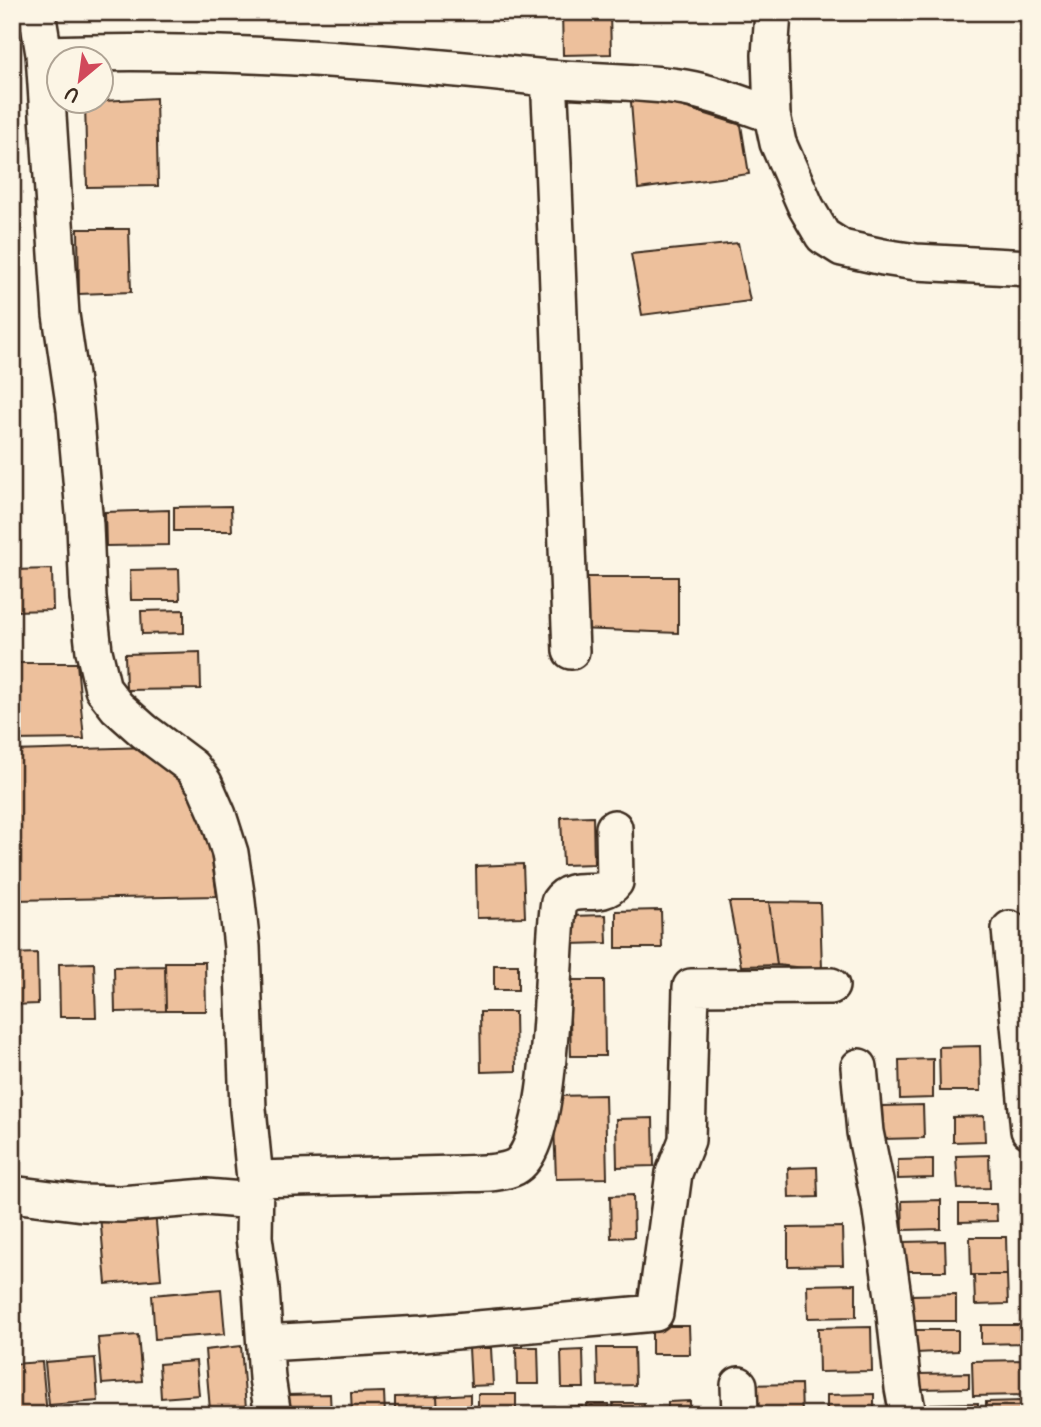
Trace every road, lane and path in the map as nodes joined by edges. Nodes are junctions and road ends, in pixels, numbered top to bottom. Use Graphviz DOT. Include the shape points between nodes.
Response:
graph roads {
  1 [pos="37,12"];
  2 [pos="773,12"];
  3 [pos="44,54"];
  4 [pos="549,78"];
  5 [pos="772,114"];
  6 [pos="1029,268"];
  7 [pos="571,651"];
  8 [pos="614,828"];
  9 [pos="1010,929"];
  10 [pos="831,986"];
  11 [pos="859,1067"];
  12 [pos="1029,1130"];
  13 [pos="255,1190"];
  14 [pos="12,1194"];
  15 [pos="265,1343"];
  16 [pos="273,1415"];
  17 [pos="908,1415"];
  1 -- 3 [label="street"];
  2 -- 5 [label="street"];
  3 -- 4 [label="street" via="242,55"];
  3 -- 13 [label="street" via="61,315 75,410 94,651 103,689 117,707 192,766 204,783 230,853 242,947"];
  4 -- 5 [label="street" via="687,89"];
  4 -- 7 [label="street"];
  5 -- 6 [label="street" via="778,143 806,207 823,236 842,248 916,262"];
  8 -- 13 [label="street" via="615,882 611,888 573,892 559,902 546,1080 532,1142 516,1167"];
  9 -- 12 [label="street"];
  10 -- 15 [label="street" via="691,988 687,1140 674,1173 655,1313"];
  11 -- 17 [label="street"];
  13 -- 14 [label="street" via="121,1204"];
  13 -- 15 [label="street" via="254,1237"];
  15 -- 16 [label="street"];
}
